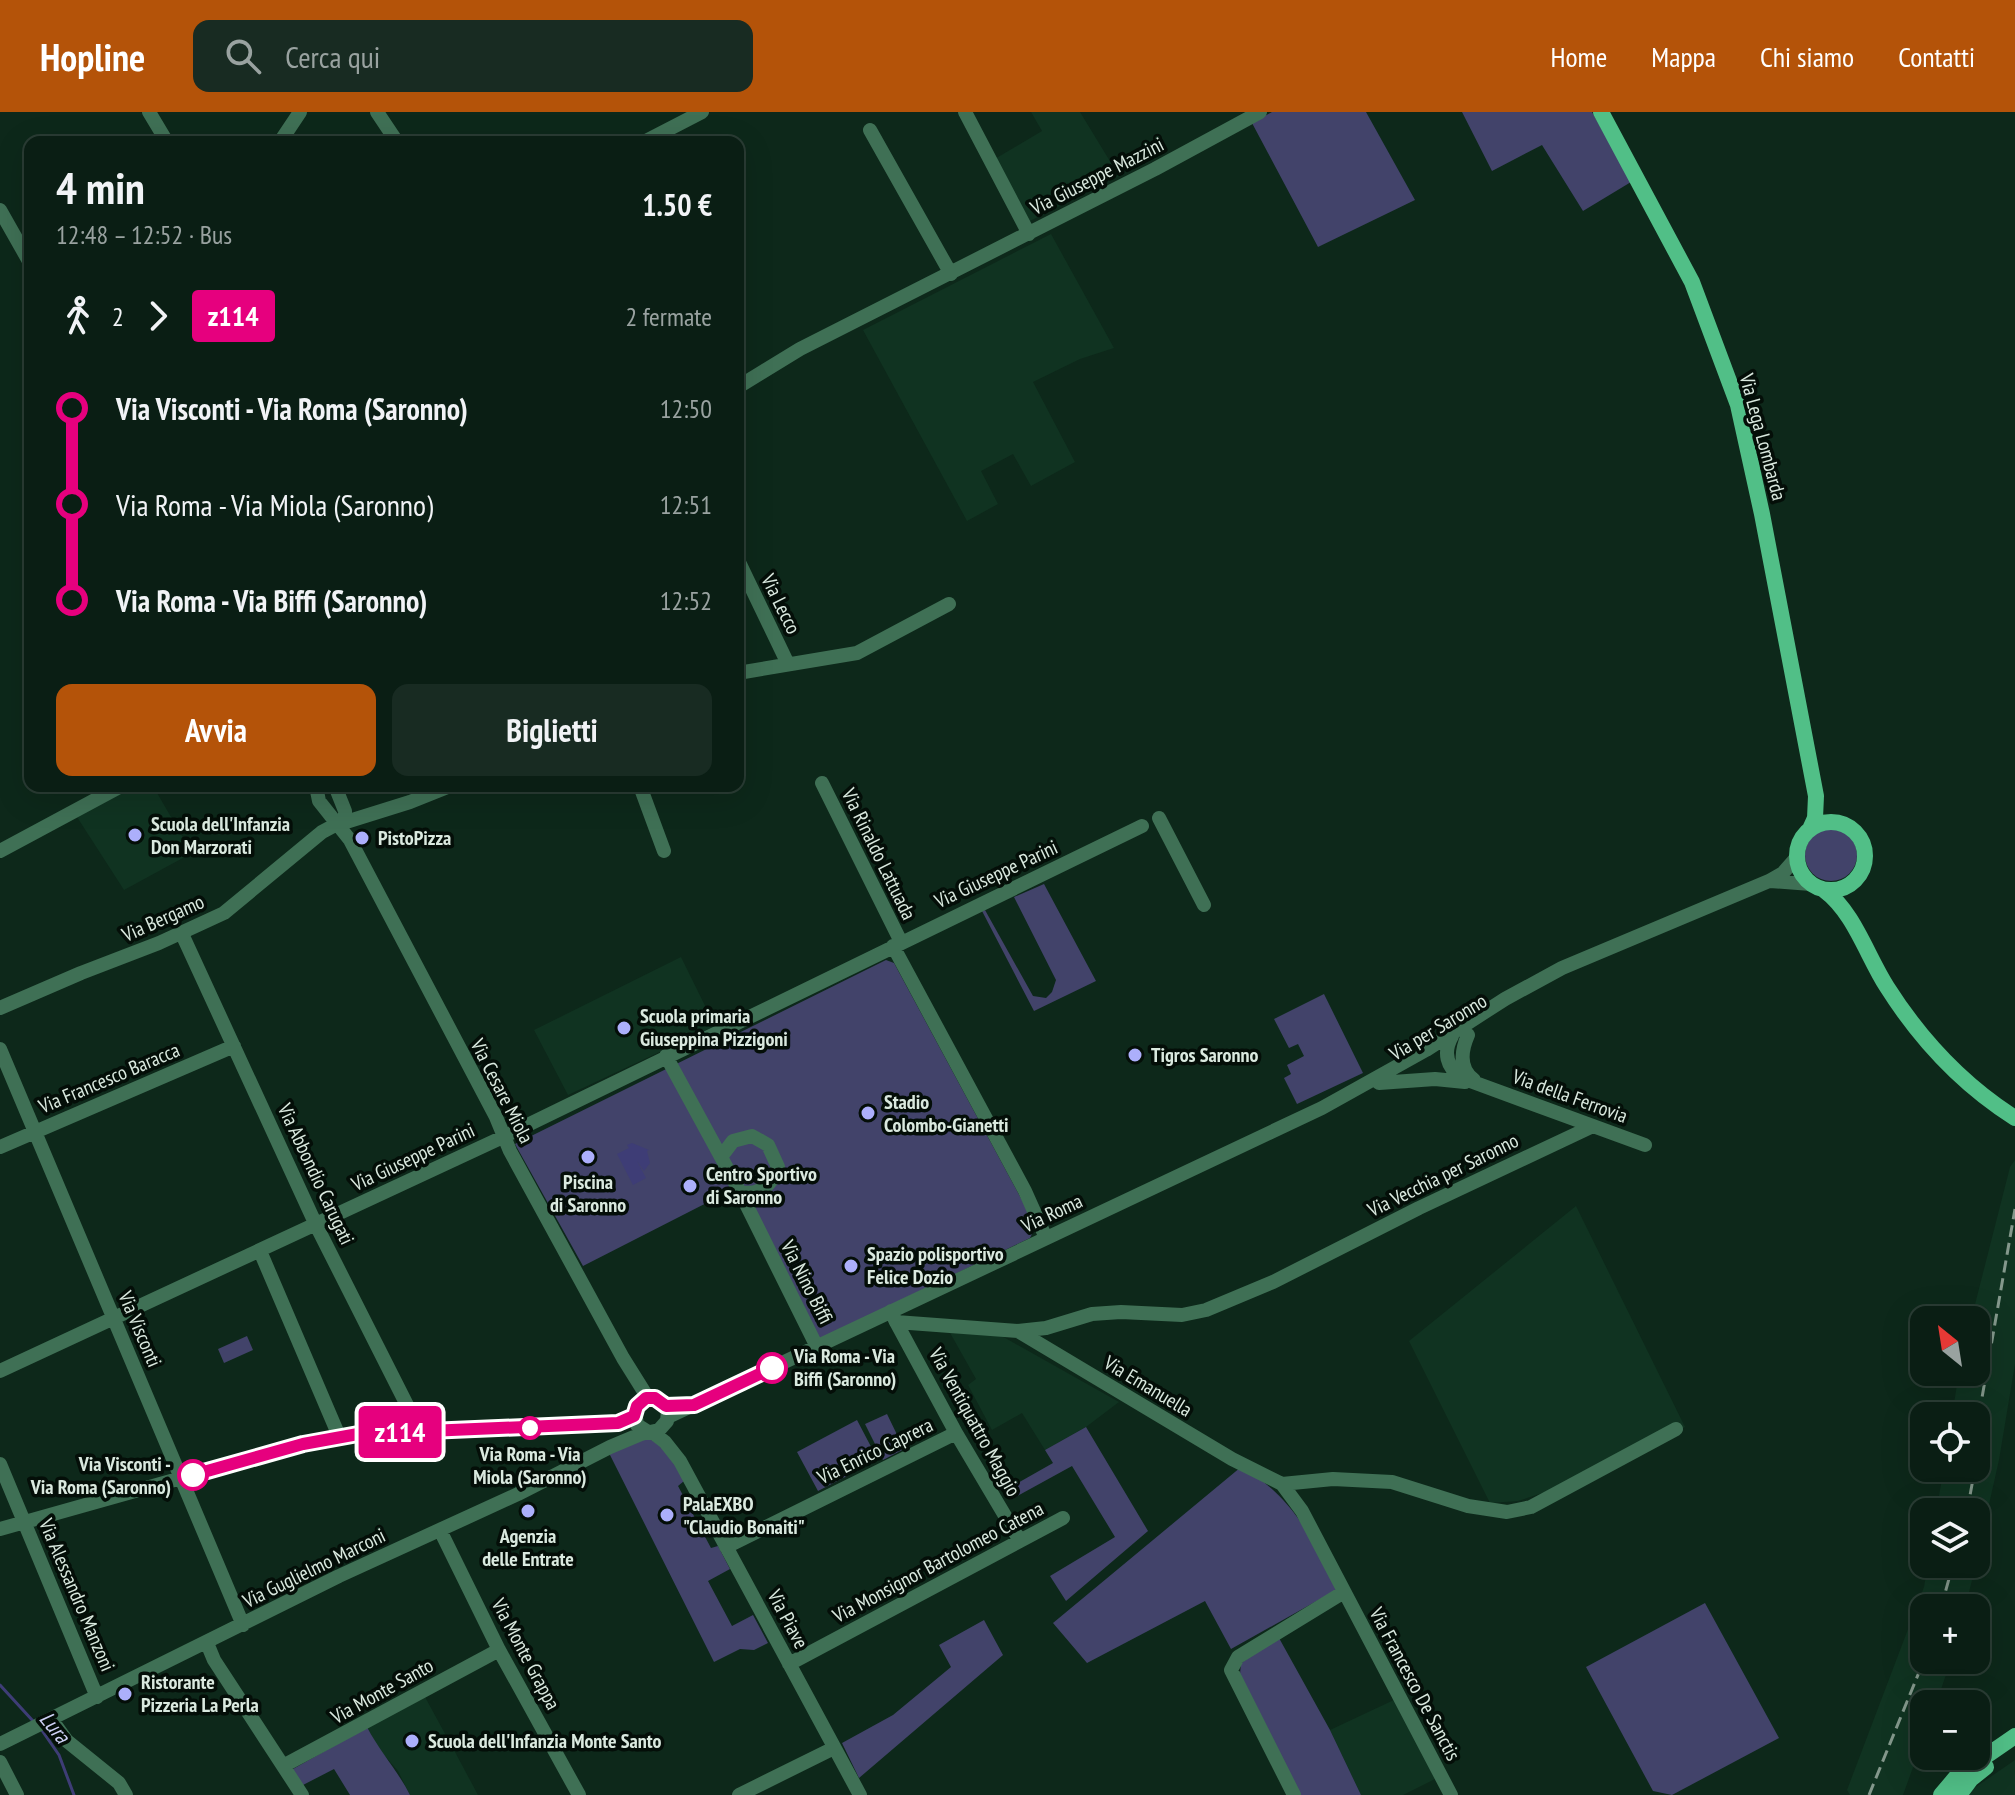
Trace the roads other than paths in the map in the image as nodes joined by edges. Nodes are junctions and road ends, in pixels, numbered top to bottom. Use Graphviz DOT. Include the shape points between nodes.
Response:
graph roads {
  1 [pos="300,112"];
  2 [pos="377,112"];
  3 [pos="702,112"];
  4 [pos="965,112"];
  5 [pos="1260,112"];
  6 [pos="1601,112"];
  7 [pos="151,113"];
  8 [pos="870,130"];
  9 [pos="164,136"];
  10 [pos="284,136"];
  11 [pos="393,136"];
  12 [pos="656,136"];
  13 [pos="0,210"];
  14 [pos="1029,234"];
  15 [pos="24,252"];
  16 [pos="951,274"];
  17 [pos="744,383"];
  18 [pos="744,572"];
  19 [pos="949,604"];
  20 [pos="788,664"];
  21 [pos="744,672"];
  22 [pos="822,783"];
  23 [pos="110,792"];
  24 [pos="319,792"];
  25 [pos="336,792"];
  26 [pos="346,792"];
  27 [pos="433,792"];
  28 [pos="642,792"];
  29 [pos="1816,796"];
  30 [pos="340,818"];
  31 [pos="1159,818"];
  32 [pos="1842,823"];
  33 [pos="1142,826"];
  34 [pos="1810,829"];
  35 [pos="0,851"];
  36 [pos="664,851"];
  37 [pos="1796,858"];
  38 [pos="1858,877"];
  39 [pos="1769,881"];
  40 [pos="1817,887"];
  41 [pos="1204,905"];
  42 [pos="1856,931"];
  43 [pos="182,934"];
  44 [pos="897,944"];
  45 [pos="1554,973"];
  46 [pos="0,1008"];
  47 [pos="1468,1035"];
  48 [pos="1450,1042"];
  49 [pos="234,1046"];
  50 [pos="0,1049"];
  51 [pos="666,1056"];
  52 [pos="1379,1083"];
  53 [pos="1482,1084"];
  54 [pos="1335,1101"];
  55 [pos="2015,1118"];
  56 [pos="1297,1119"];
  57 [pos="1593,1126"];
  58 [pos="35,1132"];
  59 [pos="503,1137"];
  60 [pos="1645,1145"];
  61 [pos="0,1147"];
  62 [pos="721,1157"];
  63 [pos="740,1192"];
  64 [pos="316,1225"];
  65 [pos="1046,1238"];
  66 [pos="260,1251"];
  67 [pos="894,1317"];
  68 [pos="113,1319"];
  69 [pos="1018,1331"];
  70 [pos="817,1347"];
  71 [pos="0,1371"];
  72 [pos="641,1405"];
  73 [pos="666,1416"];
  74 [pos="1676,1429"];
  75 [pos="414,1431"];
  76 [pos="650,1432"];
  77 [pos="956,1433"];
  78 [pos="339,1436"];
  79 [pos="680,1461"];
  80 [pos="0,1464"];
  81 [pos="182,1478"];
  82 [pos="1282,1484"];
  83 [pos="1063,1518"];
  84 [pos="25,1523"];
  85 [pos="0,1529"];
  86 [pos="440,1530"];
  87 [pos="1020,1541"];
  88 [pos="726,1547"];
  89 [pos="1344,1592"];
  90 [pos="243,1625"];
  91 [pos="200,1646"];
  92 [pos="499,1650"];
  93 [pos="789,1664"];
  94 [pos="97,1697"];
  95 [pos="52,1720"];
  96 [pos="2015,1736"];
  97 [pos="1,1742"];
  98 [pos="2015,1744"];
  99 [pos="834,1748"];
  100 [pos="0,1762"];
  101 [pos="283,1766"];
  102 [pos="17,1795"];
  103 [pos="126,1795"];
  104 [pos="302,1795"];
  105 [pos="579,1795"];
  106 [pos="739,1795"];
  107 [pos="860,1795"];
  108 [pos="1294,1795"];
  109 [pos="1451,1795"];
  110 [pos="1941,1795"];
  111 [pos="1959,1795"];
  1 -- 10 [label="street"];
  2 -- 11 [label="street"];
  3 -- 12 [label="street"];
  4 -- 14 [label="street"];
  5 -- 14 [label="street, Via Giuseppe Mazzini"];
  6 -- 29 [label="main road, Via Lega Lombarda" via="1692,282 1738,405"];
  7 -- 9 [label="street"];
  8 -- 16 [label="street"];
  13 -- 15 [label="street"];
  14 -- 16 [label="street, Via Giuseppe Mazzini"];
  16 -- 17 [label="street, Via Giuseppe Mazzini" via="800,349"];
  18 -- 20 [label="street, Via Lecco"];
  19 -- 20 [label="street" via="857,653"];
  20 -- 21 [label="street"];
  22 -- 44 [label="street, Via Rinaldo Lattuada"];
  23 -- 35 [label="street"];
  24 -- 30 [label="street" via="319,801"];
  25 -- 30 [label="street"];
  26 -- 30 [label="street, Via Bergamo"];
  27 -- 30 [label="street" via="366,815"];
  28 -- 36 [label="street"];
  29 -- 32 [label="main road"];
  29 -- 34 [label="main road, Via Lega Lombarda"];
  30 -- 43 [label="street, Via Bergamo" via="224,913"];
  30 -- 59 [label="street, Via Cesare Miola"];
  31 -- 41 [label="street"];
  32 -- 34 [label="main road"];
  32 -- 38 [label="main road" via="1857,833 1865,851"];
  33 -- 44 [label="street, Via Giuseppe Parini"];
  34 -- 37 [label="main road"];
  37 -- 39 [label="street, Via per Saronno"];
  37 -- 40 [label="main road" via="1801,873"];
  38 -- 40 [label="main road" via="1840,889"];
  38 -- 42 [label="main road" via="1852,913"];
  39 -- 40 [label="street, Via per Saronno"];
  39 -- 45 [label="street, Via per Saronno"];
  40 -- 42 [label="main road" via="1834,897"];
  42 -- 55 [label="main road" via="1888,989 1928,1043"];
  43 -- 46 [label="street, Via Bergamo"];
  43 -- 49 [label="street, Via Abbondio Carugati"];
  44 -- 51 [label="street, Via Giuseppe Parini"];
  44 -- 65 [label="street, Via Rinaldo Lattuada"];
  45 -- 47 [label="street, Via per Saronno"];
  45 -- 48 [label="street, Via per Saronno" via="1505,999"];
  47 -- 48 [label="street, Via per Saronno"];
  47 -- 53 [label="street, Via della Ferrovia" via="1462,1062 1469,1077"];
  48 -- 52 [label="street, Via per Saronno"];
  48 -- 53 [label="street, Via della Ferrovia" via="1447,1059 1455,1073"];
  48 -- 54 [label="street, Via per Saronno"];
  49 -- 58 [label="street, Via Francesco Baracca"];
  49 -- 64 [label="street, Via Abbondio Carugati"];
  50 -- 58 [label="street, Via Visconti"];
  51 -- 59 [label="street, Via Giuseppe Parini"];
  51 -- 62 [label="street, Via Nino Biffi"];
  52 -- 53 [label="street, Via della Ferrovia" via="1435,1079"];
  52 -- 54 [label="street, Via per Saronno"];
  53 -- 57 [label="street, Via della Ferrovia"];
  54 -- 56 [label="street, Via per Saronno"];
  56 -- 65 [label="street, Via Roma"];
  57 -- 60 [label="street, Via della Ferrovia"];
  57 -- 69 [label="street, Via Vecchia per Saronno" via="1206,1310 1182,1315 1092,1314"];
  58 -- 61 [label="street, Via Francesco Baracca"];
  58 -- 68 [label="street, Via Visconti"];
  59 -- 64 [label="street, Via Giuseppe Parini"];
  59 -- 72 [label="street, Via Cesare Miola" via="534,1205 623,1358"];
  62 -- 63 [label="street, Via Nino Biffi"];
  62 -- 63 [label="street" via="733,1141 752,1136 768,1145 776,1159 778,1167 769,1185 759,1192"];
  63 -- 70 [label="street, Via Nino Biffi"];
  64 -- 66 [label="street, Via Giuseppe Parini"];
  64 -- 75 [label="street, Via Abbondio Carugati" via="411,1413"];
  65 -- 67 [label="street, Via Roma"];
  66 -- 68 [label="street, Via Giuseppe Parini"];
  66 -- 78 [label="street"];
  67 -- 69 [label="street"];
  67 -- 70 [label="street, Via Roma"];
  67 -- 77 [label="street, Via Ventiquattro Maggio"];
  68 -- 71 [label="street, Via Giuseppe Parini"];
  68 -- 81 [label="street, Via Visconti"];
  69 -- 82 [label="street, Via Emanuella"];
  70 -- 73 [label="street, Via Roma"];
  72 -- 73 [label="street" via="655,1398"];
  72 -- 75 [label="street" via="618,1423"];
  72 -- 76 [label="street" via="637,1425"];
  73 -- 76 [label="street" via="659,1430"];
  73 -- 79 [label="street, Via Piave"];
  74 -- 82 [label="street" via="1531,1507 1507,1512 1446,1501 1392,1482 1333,1479"];
  75 -- 78 [label="street"];
  76 -- 79 [label="street, Via Piave"];
  76 -- 86 [label="street, Via Guglielmo Marconi"];
  77 -- 87 [label="street, Via Ventiquattro Maggio"];
  77 -- 88 [label="street, Via Enrico Caprera"];
  78 -- 81 [label="street"];
  79 -- 88 [label="street, Via Piave"];
  80 -- 84 [label="street, Via Alessandro Manzoni"];
  81 -- 84 [label="street"];
  81 -- 90 [label="street, Via Visconti"];
  82 -- 89 [label="street, Via Francesco De Sanctis"];
  83 -- 87 [label="street, Via Monsignor Bartolomeo Catena"];
  84 -- 85 [label="street"];
  84 -- 94 [label="street, Via Alessandro Manzoni"];
  86 -- 90 [label="street, Via Guglielmo Marconi"];
  86 -- 92 [label="street, Via Monte Grappa"];
  87 -- 93 [label="street, Via Monsignor Bartolomeo Catena"];
  88 -- 93 [label="street, Via Piave"];
  89 -- 108 [label="street" via="1238,1657 1231,1670"];
  89 -- 109 [label="street, Via Francesco De Sanctis"];
  90 -- 91 [label="street, Via Guglielmo Marconi"];
  91 -- 94 [label="street, Via Guglielmo Marconi"];
  91 -- 101 [label="street"];
  92 -- 101 [label="street, Via Monte Santo"];
  92 -- 105 [label="street, Via Monte Grappa"];
  93 -- 99 [label="street, Via Piave"];
  94 -- 95 [label="street, Via Guglielmo Marconi"];
  95 -- 97 [label="street, Via Guglielmo Marconi"];
  95 -- 103 [label="street" via="67,1741 119,1783"];
  96 -- 110 [label="main road" via="1957,1776"];
  98 -- 111 [label="main road"];
  99 -- 106 [label="street"];
  99 -- 107 [label="street, Via Piave"];
  100 -- 102 [label="street"];
  101 -- 104 [label="street"];
}
